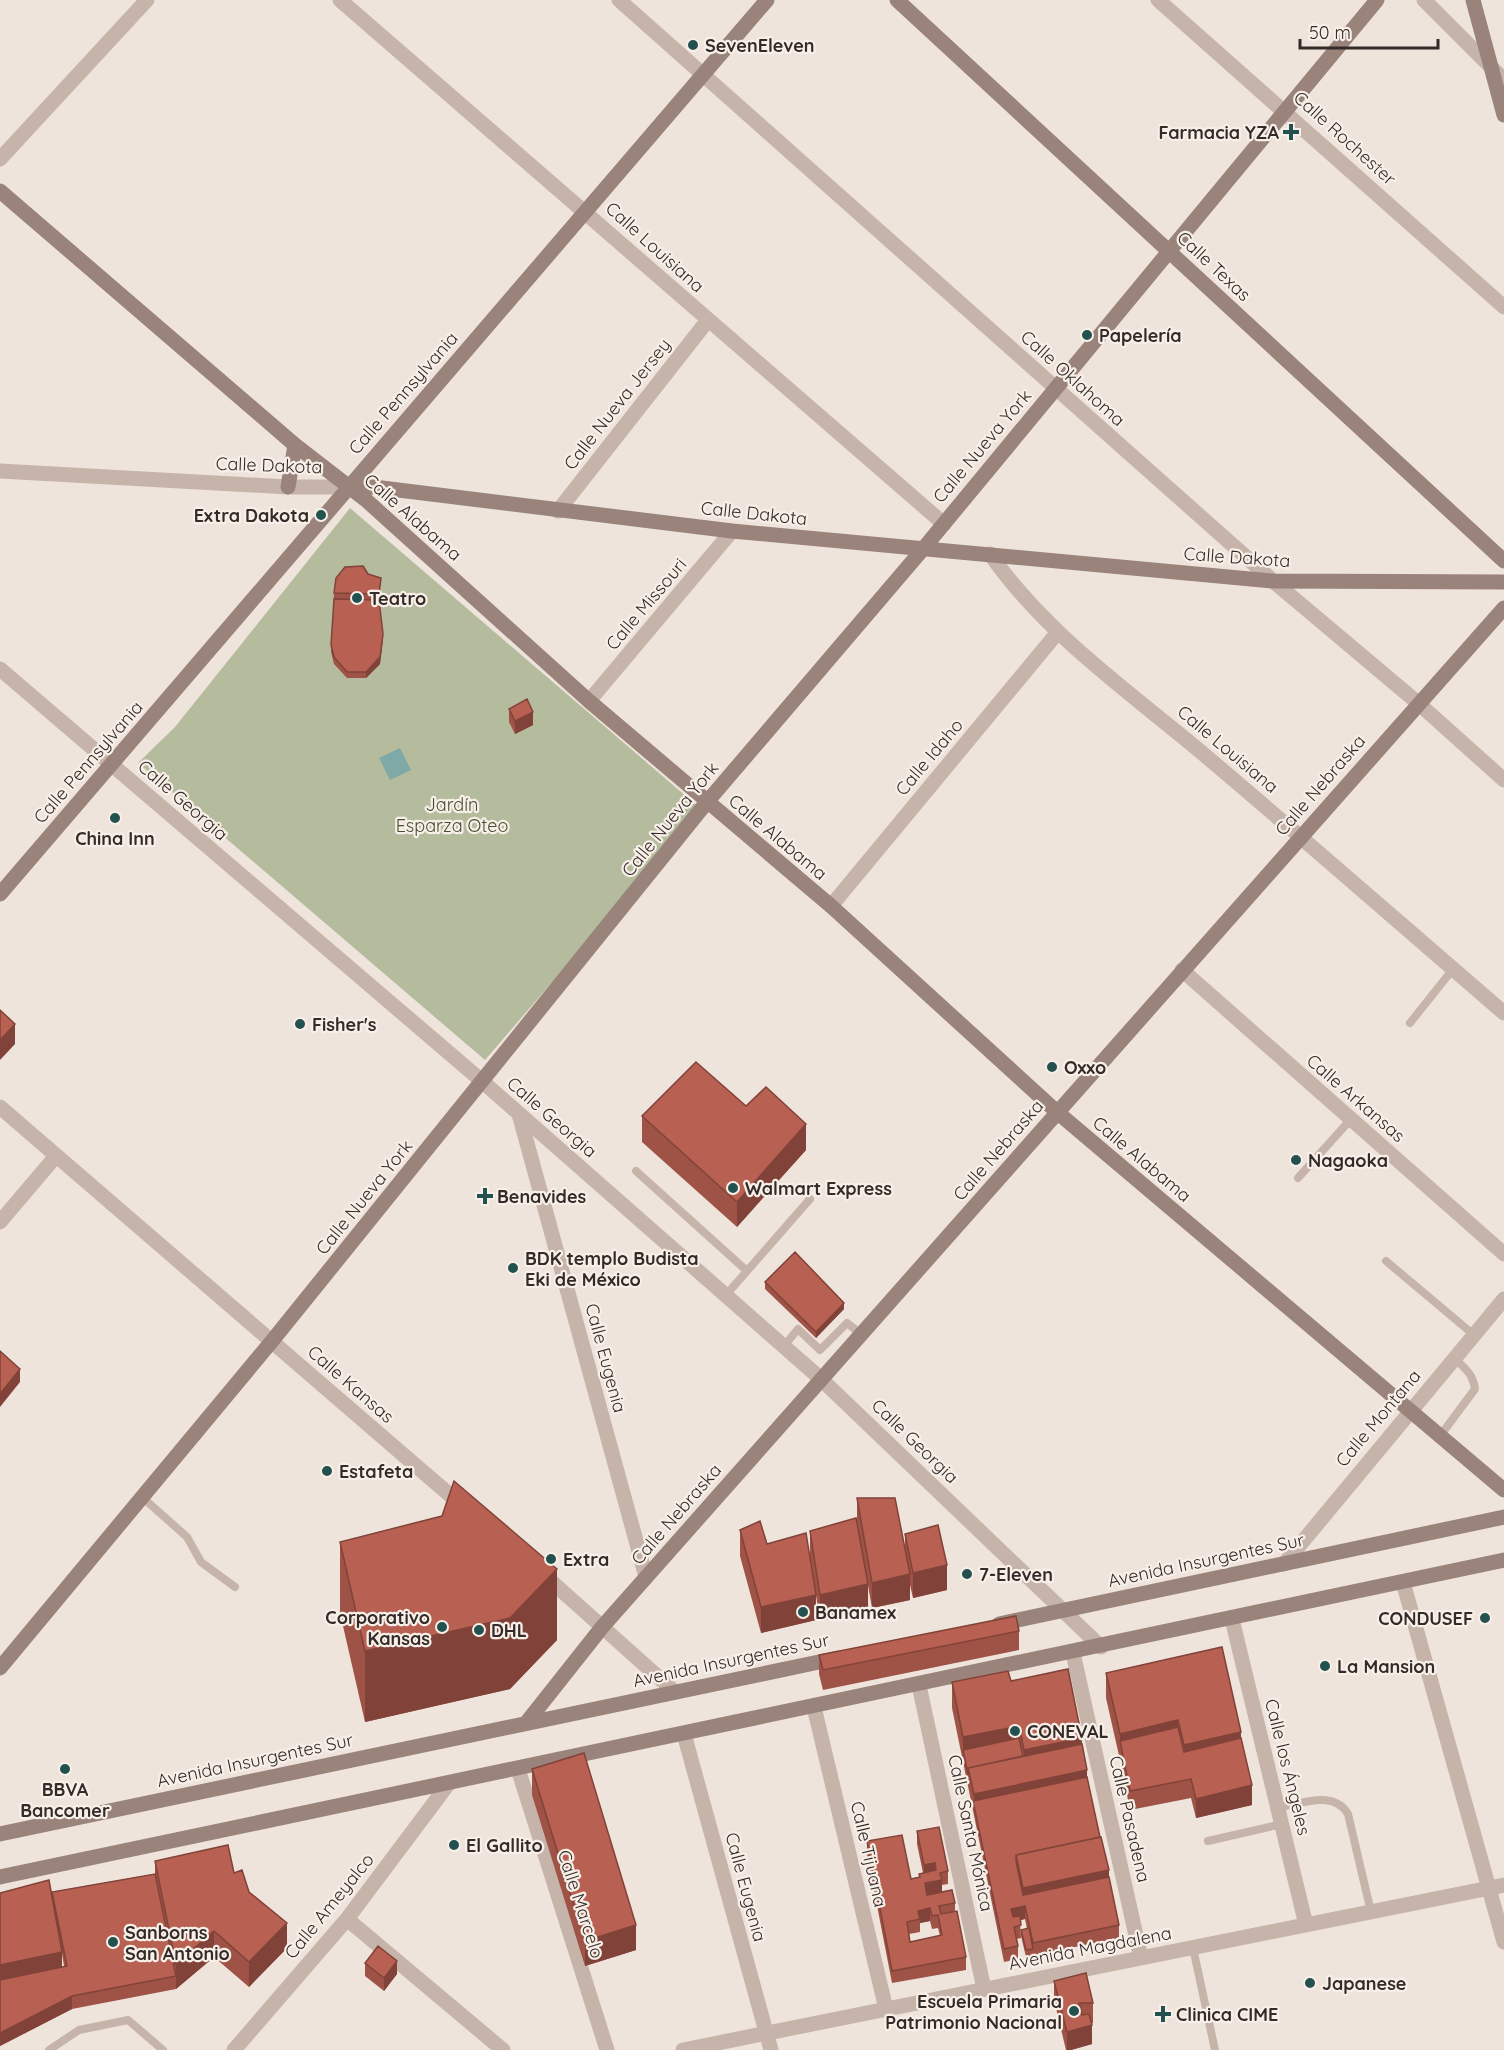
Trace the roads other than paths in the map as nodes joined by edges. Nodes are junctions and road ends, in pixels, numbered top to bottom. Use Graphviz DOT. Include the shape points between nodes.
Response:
graph roads {
  1 [pos="147,0"];
  2 [pos="340,0"];
  3 [pos="619,0"];
  4 [pos="767,0"];
  5 [pos="897,0"];
  6 [pos="1158,0"];
  7 [pos="1377,0"];
  8 [pos="1424,0"];
  9 [pos="1473,0"];
  10 [pos="702,75"];
  11 [pos="1499,75"];
  12 [pos="1284,110"];
  13 [pos="1504,115"];
  14 [pos="0,159"];
  15 [pos="0,191"];
  16 [pos="585,212"];
  17 [pos="1168,250"];
  18 [pos="1504,307"];
  19 [pos="708,320"];
  20 [pos="1055,389"];
  21 [pos="295,446"];
  22 [pos="0,471"];
  23 [pos="288,487"];
  24 [pos="348,487"];
  25 [pos="558,511"];
  26 [pos="944,524"];
  27 [pos="732,531"];
  28 [pos="923,549"];
  29 [pos="990,554"];
  30 [pos="1504,561"];
  31 [pos="1273,581"];
  32 [pos="1504,582"];
  33 [pos="1504,608"];
  34 [pos="1058,632"];
  35 [pos="0,669"];
  36 [pos="589,701"];
  37 [pos="1418,703"];
  38 [pos="112,765"];
  39 [pos="1504,780"];
  40 [pos="707,802"];
  41 [pos="1301,836"];
  42 [pos="0,894"];
  43 [pos="831,906"];
  44 [pos="1453,969"];
  45 [pos="1182,970"];
  46 [pos="1504,1013"];
  47 [pos="1410,1023"];
  48 [pos="483,1082"];
  49 [pos="0,1107"];
  50 [pos="1057,1112"];
  51 [pos="519,1114"];
  52 [pos="1351,1119"];
  53 [pos="56,1156"];
  54 [pos="636,1171"];
  55 [pos="1298,1178"];
  56 [pos="810,1199"];
  57 [pos="0,1222"];
  58 [pos="1504,1254"];
  59 [pos="1386,1262"];
  60 [pos="747,1271"];
  61 [pos="726,1295"];
  62 [pos="1504,1299"];
  63 [pos="861,1334"];
  64 [pos="1474,1335"];
  65 [pos="272,1341"];
  66 [pos="784,1346"];
  67 [pos="1454,1358"];
  68 [pos="821,1378"];
  69 [pos="1410,1410"];
  70 [pos="1440,1436"];
  71 [pos="1504,1490"];
  72 [pos="142,1497"];
  73 [pos="1504,1517"];
  74 [pos="478,1518"];
  75 [pos="1504,1560"];
  76 [pos="531,1564"];
  77 [pos="1284,1564"];
  78 [pos="646,1577"];
  79 [pos="1403,1582"];
  80 [pos="235,1587"];
  81 [pos="1064,1611"];
  82 [pos="1232,1619"];
  83 [pos="603,1626"];
  84 [pos="978,1629"];
  85 [pos="1101,1647"];
  86 [pos="1073,1653"];
  87 [pos="850,1655"];
  88 [pos="0,1668"];
  89 [pos="920,1685"];
  90 [pos="675,1692"];
  91 [pos="814,1707"];
  92 [pos="527,1722"];
  93 [pos="684,1734"];
  94 [pos="518,1769"];
  95 [pos="449,1783"];
  96 [pos="1278,1808"];
  97 [pos="1282,1824"];
  98 [pos="0,1834"];
  99 [pos="1208,1841"];
  100 [pos="0,1877"];
  101 [pos="1497,1887"];
  102 [pos="1371,1912"];
  103 [pos="347,1919"];
  104 [pos="1306,1925"];
  105 [pos="1504,1942"];
  106 [pos="1193,1948"];
  107 [pos="1141,1958"];
  108 [pos="984,1989"];
  109 [pos="886,2009"];
  110 [pos="766,2033"];
  111 [pos="49,2050"];
  112 [pos="163,2050"];
  113 [pos="234,2050"];
  114 [pos="503,2050"];
  115 [pos="607,2050"];
  116 [pos="683,2050"];
  117 [pos="771,2050"];
  118 [pos="1215,2050"];
  1 -- 14 [label="street"];
  2 -- 16 [label="street, Calle Louisiana"];
  3 -- 10 [label="street, Calle Oklahoma"];
  4 -- 10 [label="street, Calle Pennsylvania"];
  5 -- 17 [label="street, Calle Texas"];
  6 -- 12 [label="street, Calle Rochester"];
  7 -- 12 [label="street, Calle Nueva York"];
  8 -- 11 [label="street"];
  9 -- 11 [label="street"];
  10 -- 16 [label="street, Calle Pennsylvania"];
  10 -- 20 [label="street, Calle Oklahoma"];
  11 -- 13 [label="street"];
  12 -- 17 [label="street, Calle Nueva York"];
  12 -- 18 [label="street, Calle Rochester"];
  15 -- 21 [label="street, Calle Alabama"];
  16 -- 19 [label="street, Calle Louisiana"];
  16 -- 24 [label="street, Calle Pennsylvania"];
  17 -- 20 [label="street, Calle Nueva York"];
  17 -- 30 [label="street, Calle Texas"];
  19 -- 25 [label="street, Calle Nueva Jersey"];
  19 -- 26 [label="street, Calle Louisiana"];
  20 -- 26 [label="street, Calle Nueva York"];
  20 -- 31 [label="street, Calle Oklahoma"];
  21 -- 23 [label="street"];
  21 -- 24 [label="street, Calle Alabama"];
  22 -- 23 [label="street, Calle Dakota"];
  23 -- 24 [label="street, Calle Dakota"];
  24 -- 25 [label="street, Calle Dakota"];
  24 -- 36 [label="street, Calle Alabama"];
  24 -- 38 [label="street, Calle Pennsylvania"];
  25 -- 27 [label="street, Calle Dakota"];
  26 -- 28 [label="street, Calle Nueva York"];
  27 -- 28 [label="street, Calle Dakota"];
  27 -- 36 [label="street, Calle Missouri"];
  28 -- 29 [label="street, Calle Dakota"];
  28 -- 40 [label="street, Calle Nueva York"];
  29 -- 31 [label="street, Calle Dakota"];
  29 -- 34 [label="street, Calle Louisiana" via="1014,588"];
  31 -- 32 [label="street, Calle Dakota"];
  31 -- 37 [label="street, Calle Oklahoma"];
  33 -- 37 [label="street, Calle Nebraska"];
  34 -- 41 [label="street, Calle Louisiana"];
  34 -- 43 [label="street, Calle Idaho"];
  35 -- 38 [label="street, Calle Georgia"];
  36 -- 40 [label="street, Calle Alabama"];
  37 -- 39 [label="street, Calle Oklahoma"];
  37 -- 41 [label="street, Calle Nebraska"];
  38 -- 42 [label="street, Calle Pennsylvania"];
  38 -- 48 [label="street, Calle Georgia"];
  40 -- 43 [label="street, Calle Alabama"];
  40 -- 48 [label="street, Calle Nueva York"];
  41 -- 44 [label="street, Calle Louisiana"];
  41 -- 45 [label="street, Calle Nebraska"];
  43 -- 50 [label="street, Calle Alabama"];
  44 -- 46 [label="street, Calle Louisiana"];
  44 -- 47 [label="lane"];
  45 -- 50 [label="street, Calle Nebraska"];
  45 -- 52 [label="street, Calle Arkansas"];
  48 -- 51 [label="street, Calle Georgia"];
  48 -- 65 [label="street, Calle Nueva York"];
  49 -- 53 [label="street, Calle Kansas"];
  50 -- 63 [label="street, Calle Nebraska"];
  50 -- 69 [label="street, Calle Alabama"];
  51 -- 61 [label="street, Calle Georgia"];
  51 -- 78 [label="street, Calle Eugenia"];
  52 -- 55 [label="lane"];
  52 -- 58 [label="street, Calle Arkansas"];
  53 -- 57 [label="street"];
  53 -- 65 [label="street, Calle Kansas"];
  54 -- 60 [label="lane"];
  56 -- 60 [label="lane"];
  59 -- 64 [label="lane"];
  60 -- 61 [label="lane"];
  61 -- 66 [label="street, Calle Georgia"];
  62 -- 64 [label="street, Calle Montana"];
  63 -- 66 [label="lane" via="847,1323 820,1350 798,1329"];
  63 -- 68 [label="street, Calle Nebraska"];
  64 -- 67 [label="street, Calle Montana"];
  65 -- 72 [label="street, Calle Nueva York"];
  65 -- 74 [label="street, Calle Kansas"];
  66 -- 68 [label="street, Calle Georgia"];
  67 -- 69 [label="street, Calle Montana"];
  67 -- 70 [label="lane" via="1469,1371 1475,1389"];
  68 -- 78 [label="street, Calle Nebraska"];
  68 -- 81 [label="street, Calle Georgia"];
  69 -- 70 [label="street, Calle Alabama"];
  69 -- 77 [label="street, Calle Montana"];
  70 -- 71 [label="street, Calle Alabama"];
  72 -- 80 [label="lane" via="187,1537 201,1562"];
  72 -- 88 [label="street, Calle Nueva York"];
  73 -- 77 [label="street, Avenida Insurgentes Sur"];
  75 -- 79 [label="street"];
  76 -- 83 [label="street"];
  77 -- 81 [label="street, Avenida Insurgentes Sur"];
  78 -- 83 [label="street, Calle Nebraska"];
  79 -- 82 [label="street"];
  79 -- 101 [label="street"];
  81 -- 84 [label="street, Avenida Insurgentes Sur"];
  81 -- 85 [label="street"];
  82 -- 85 [label="street"];
  82 -- 96 [label="street, Calle los Ángeles"];
  83 -- 90 [label="street"];
  83 -- 92 [label="street, Calle Nebraska"];
  85 -- 86 [label="street"];
  86 -- 89 [label="street"];
  86 -- 107 [label="street, Calle Pasadena"];
  87 -- 90 [label="street, Avenida Insurgentes Sur"];
  89 -- 91 [label="street"];
  89 -- 108 [label="street, Calle Santa Mónica"];
  90 -- 92 [label="street, Avenida Insurgentes Sur"];
  91 -- 93 [label="street"];
  91 -- 109 [label="street, Calle Tijuana"];
  92 -- 98 [label="street, Avenida Insurgentes Sur"];
  93 -- 94 [label="street"];
  93 -- 110 [label="street, Calle Eugenia"];
  94 -- 95 [label="street"];
  94 -- 115 [label="street, Calle Marcelo"];
  95 -- 100 [label="street"];
  95 -- 103 [label="street, Calle Ameyalco"];
  96 -- 97 [label="street, Calle los Ángeles"];
  96 -- 102 [label="lane" via="1326,1799 1343,1805"];
  97 -- 99 [label="lane"];
  97 -- 104 [label="street, Calle los Ángeles"];
  101 -- 102 [label="street, Avenida Magdalena"];
  101 -- 105 [label="street"];
  102 -- 104 [label="street, Avenida Magdalena"];
  103 -- 113 [label="street, Calle Ameyalco"];
  103 -- 114 [label="street"];
  104 -- 106 [label="street, Avenida Magdalena"];
  106 -- 107 [label="street, Avenida Magdalena"];
  106 -- 118 [label="lane"];
  107 -- 108 [label="street, Avenida Magdalena"];
  108 -- 109 [label="street, Avenida Magdalena"];
  109 -- 110 [label="street, Avenida Magdalena"];
  110 -- 116 [label="street, Avenida Magdalena"];
  110 -- 117 [label="street, Calle Eugenia"];
  111 -- 112 [label="lane" via="79,2030 128,2020"];
}
